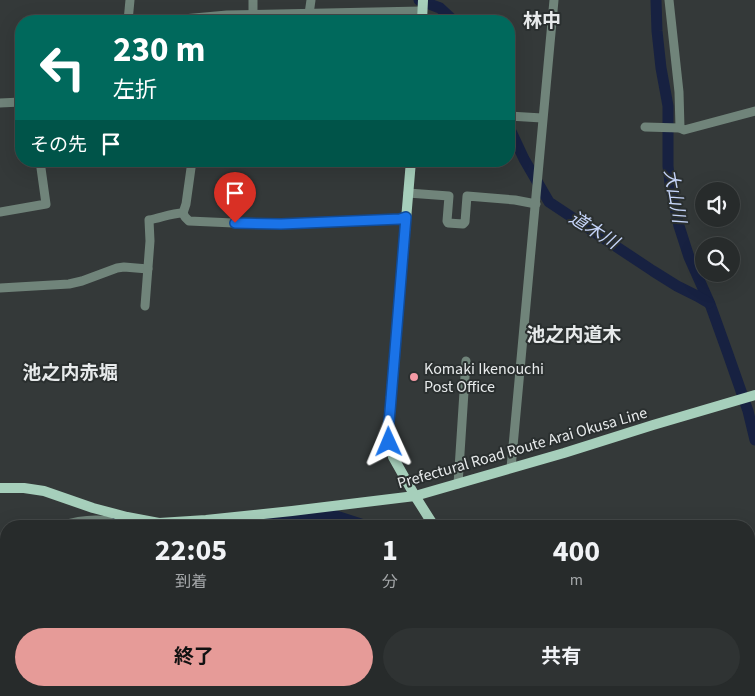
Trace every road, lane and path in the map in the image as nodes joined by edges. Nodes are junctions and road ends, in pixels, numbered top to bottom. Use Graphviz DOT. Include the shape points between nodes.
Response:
graph roads {
  1 [pos="130,0"];
  2 [pos="253,0"];
  3 [pos="311,0"];
  4 [pos="554,0"];
  5 [pos="669,0"];
  6 [pos="422,9"];
  7 [pos="309,14"];
  8 [pos="129,15"];
  9 [pos="253,15"];
  10 [pos="15,102"];
  11 [pos="0,103"];
  12 [pos="755,111"];
  13 [pos="515,116"];
  14 [pos="542,118"];
  15 [pos="646,127"];
  16 [pos="679,128"];
  17 [pos="41,167"];
  18 [pos="191,167"];
  19 [pos="410,167"];
  20 [pos="408,193"];
  21 [pos="536,199"];
  22 [pos="0,212"];
  23 [pos="183,213"];
  24 [pos="406,217"];
  25 [pos="148,269"];
  26 [pos="0,288"];
  27 [pos="145,306"];
  28 [pos="466,361"];
  29 [pos="755,396"];
  30 [pos="511,468"];
  31 [pos="458,484"];
  32 [pos="0,488"];
  33 [pos="415,496"];
  34 [pos="109,520"];
  35 [pos="141,520"];
  36 [pos="206,520"];
  37 [pos="430,520"];
  1 -- 8 [label="street"];
  2 -- 9 [label="street"];
  3 -- 7 [label="street"];
  4 -- 14 [label="street"];
  5 -- 16 [label="street" via="677,68"];
  6 -- 7 [label="street"];
  7 -- 9 [label="street"];
  10 -- 11 [label="street"];
  12 -- 16 [label="street" via="684,130"];
  13 -- 14 [label="street"];
  14 -- 21 [label="street"];
  15 -- 16 [label="street"];
  17 -- 22 [label="street" via="46,204"];
  18 -- 23 [label="street"];
  19 -- 20 [label="main road"];
  20 -- 21 [label="street" via="449,196 446,220 463,224 467,196"];
  20 -- 24 [label="main road"];
  21 -- 30 [label="street"];
  23 -- 24 [label="street" via="189,221 256,224"];
  23 -- 25 [label="street" via="149,220"];
  24 -- 33 [label="main road" via="388,431 393,456"];
  25 -- 26 [label="street" via="124,267 69,284"];
  25 -- 27 [label="street"];
  28 -- 31 [label="street"];
  29 -- 30 [label="main road, Prefectural Road Route Arai Okusa Line"];
  30 -- 31 [label="main road, Prefectural Road Route Arai Okusa Line"];
  31 -- 33 [label="main road, Prefectural Road Route Arai Okusa Line"];
  32 -- 34 [label="main road, Prefectural Road Route Arai Okusa Line" via="44,490 93,508"];
  33 -- 36 [label="main road, Prefectural Road Route Arai Okusa Line"];
  33 -- 37 [label="main road"];
  34 -- 35 [label="main road, Prefectural Road Route Arai Okusa Line"];
}
